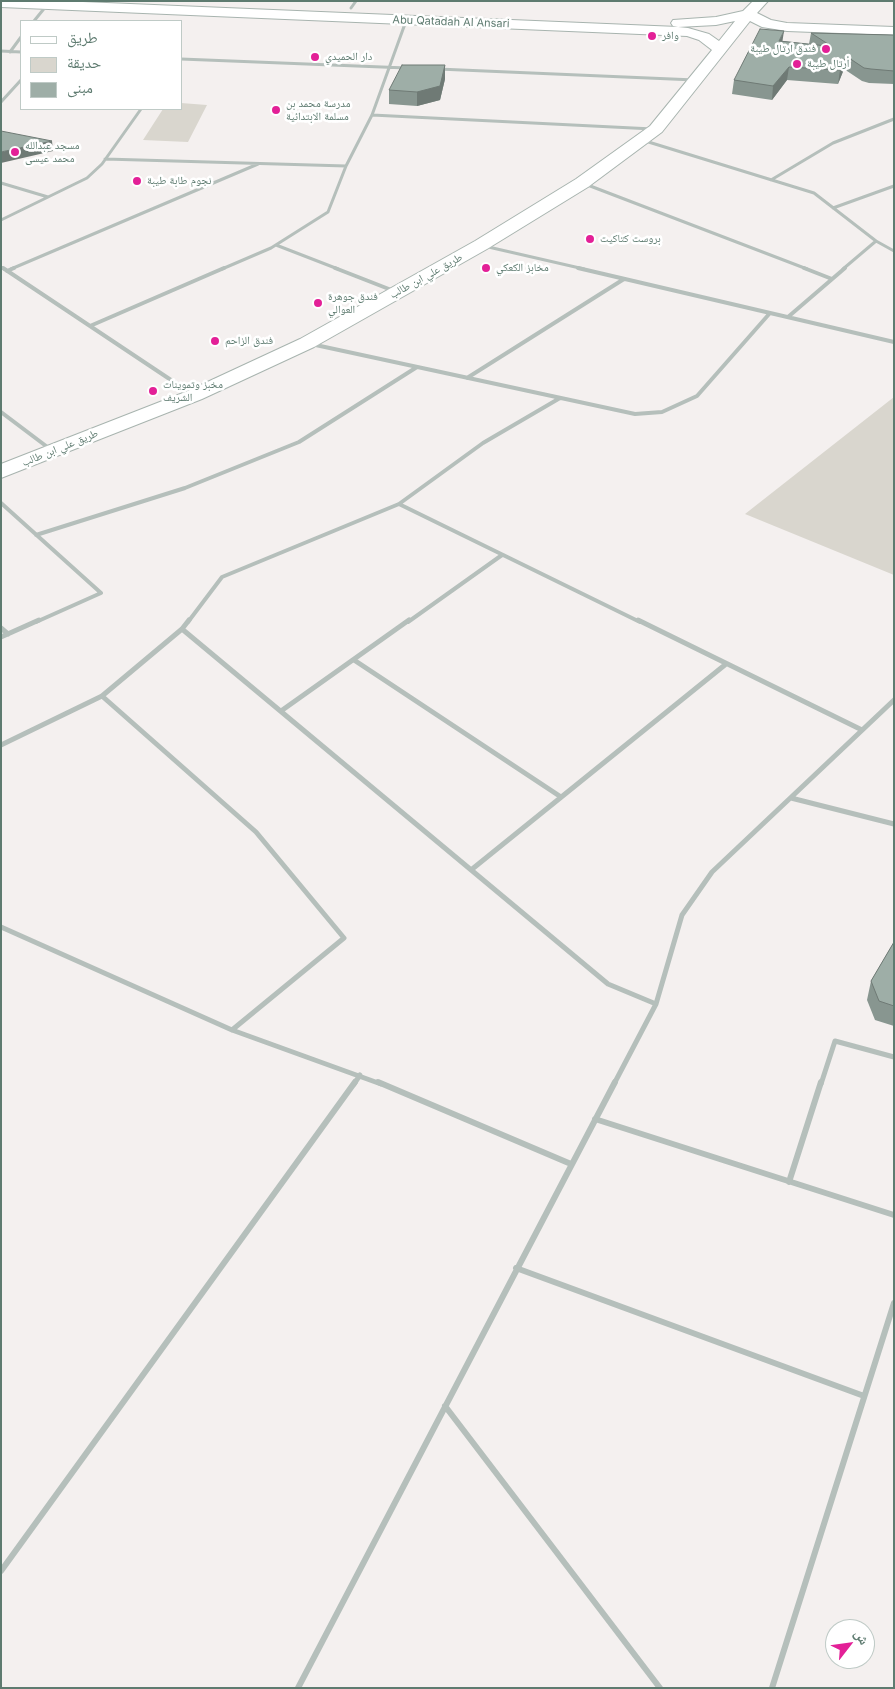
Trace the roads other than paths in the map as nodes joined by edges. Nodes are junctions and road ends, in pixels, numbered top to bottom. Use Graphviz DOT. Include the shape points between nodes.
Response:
graph roads {
  1 [pos="175,1"];
  2 [pos="761,1"];
  3 [pos="1,3"];
  4 [pos="47,4"];
  5 [pos="354,5"];
  6 [pos="748,14"];
  7 [pos="35,20"];
  8 [pos="406,21"];
  9 [pos="894,31"];
  10 [pos="20,38"];
  11 [pos="767,38"];
  12 [pos="743,42"];
  13 [pos="894,43"];
  14 [pos="721,50"];
  15 [pos="1,51"];
  16 [pos="10,52"];
  17 [pos="20,52"];
  18 [pos="182,59"];
  19 [pos="390,67"];
  20 [pos="410,68"];
  21 [pos="429,69"];
  22 [pos="695,80"];
  23 [pos="20,81"];
  24 [pos="1,102"];
  25 [pos="140,110"];
  26 [pos="372,115"];
  27 [pos="894,119"];
  28 [pos="649,134"];
  29 [pos="105,159"];
  30 [pos="258,164"];
  31 [pos="346,166"];
  32 [pos="771,180"];
  33 [pos="1,183"];
  34 [pos="582,183"];
  35 [pos="894,186"];
  36 [pos="48,197"];
  37 [pos="832,208"];
  38 [pos="1,220"];
  39 [pos="876,241"];
  40 [pos="276,245"];
  41 [pos="481,246"];
  42 [pos="894,251"];
  43 [pos="1,267"];
  44 [pos="7,271"];
  45 [pos="624,279"];
  46 [pos="832,279"];
  47 [pos="398,292"];
  48 [pos="770,313"];
  49 [pos="788,317"];
  50 [pos="90,326"];
  51 [pos="894,342"];
  52 [pos="307,343"];
  53 [pos="417,367"];
  54 [pos="467,378"];
  55 [pos="195,395"];
  56 [pos="560,398"];
  57 [pos="1,412"];
  58 [pos="53,451"];
  59 [pos="1,472"];
  60 [pos="1,503"];
  61 [pos="398,504"];
  62 [pos="36,535"];
  63 [pos="502,555"];
  64 [pos="1,628"];
  65 [pos="182,629"];
  66 [pos="8,634"];
  67 [pos="1,637"];
  68 [pos="354,660"];
  69 [pos="726,664"];
  70 [pos="102,696"];
  71 [pos="894,700"];
  72 [pos="280,711"];
  73 [pos="862,730"];
  74 [pos="1,745"];
  75 [pos="561,797"];
  76 [pos="791,798"];
  77 [pos="894,824"];
  78 [pos="471,870"];
  79 [pos="1,927"];
  80 [pos="656,1004"];
  81 [pos="232,1030"];
  82 [pos="894,1057"];
  83 [pos="360,1075"];
  84 [pos="595,1119"];
  85 [pos="571,1164"];
  86 [pos="789,1182"];
  87 [pos="894,1215"];
  88 [pos="516,1268"];
  89 [pos="894,1303"];
  90 [pos="864,1396"];
  91 [pos="445,1406"];
  92 [pos="1,1571"];
  93 [pos="298,1688"];
  94 [pos="660,1688"];
  95 [pos="772,1688"];
  1 -- 5 [label="main road, Abu Qatadah Al Ansari"];
  2 -- 6 [label="main road, طريق علي ابن طالب"];
  3 -- 4 [label="main road, Abu Qatadah Al Ansari"];
  4 -- 7 [label="street"];
  4 -- 8 [label="main road, Abu Qatadah Al Ansari"];
  5 -- 6 [label="main road, Abu Qatadah Al Ansari" via="697,24"];
  6 -- 9 [label="main road" via="767,24 787,27"];
  6 -- 14 [label="main road, طريق علي ابن طالب"];
  8 -- 14 [label="main road, Abu Qatadah Al Ansari" via="688,32 704,37"];
  8 -- 19 [label="street"];
  10 -- 16 [label="street"];
  11 -- 13 [label="main road"];
  12 -- 14 [label="main road"];
  14 -- 22 [label="main road, طريق علي ابن طالب"];
  15 -- 16 [label="street"];
  16 -- 17 [label="street"];
  18 -- 19 [label="street"];
  19 -- 20 [label="street"];
  19 -- 26 [label="street"];
  21 -- 22 [label="street"];
  22 -- 28 [label="main road, طريق علي ابن طالب"];
  23 -- 24 [label="street"];
  25 -- 29 [label="street"];
  26 -- 28 [label="street"];
  26 -- 31 [label="street"];
  27 -- 32 [label="street" via="833,143"];
  28 -- 32 [label="street"];
  28 -- 34 [label="main road, طريق علي ابن طالب"];
  29 -- 30 [label="street"];
  29 -- 36 [label="street" via="87,178"];
  30 -- 31 [label="street"];
  30 -- 44 [label="street"];
  31 -- 40 [label="street" via="328,212"];
  32 -- 37 [label="street" via="814,193"];
  33 -- 36 [label="street"];
  34 -- 41 [label="main road, طريق علي ابن طالب"];
  34 -- 46 [label="street"];
  35 -- 37 [label="street"];
  36 -- 38 [label="street"];
  37 -- 39 [label="street"];
  39 -- 42 [label="street"];
  39 -- 46 [label="street"];
  40 -- 47 [label="street"];
  40 -- 50 [label="street"];
  41 -- 45 [label="street"];
  41 -- 47 [label="main road, طريق علي ابن طالب"];
  43 -- 44 [label="street"];
  44 -- 50 [label="street"];
  45 -- 48 [label="street"];
  45 -- 54 [label="street"];
  46 -- 49 [label="street"];
  47 -- 52 [label="main road, طريق علي ابن طالب"];
  48 -- 49 [label="street"];
  48 -- 56 [label="street" via="697,396 662,412 635,414"];
  49 -- 51 [label="street"];
  50 -- 55 [label="street"];
  52 -- 53 [label="street"];
  52 -- 55 [label="main road, طريق علي ابن طالب"];
  53 -- 54 [label="street"];
  53 -- 62 [label="street" via="299,442 185,488"];
  54 -- 56 [label="street"];
  55 -- 58 [label="main road, طريق علي ابن طالب"];
  56 -- 61 [label="street" via="483,443"];
  57 -- 58 [label="street"];
  58 -- 59 [label="main road, طريق علي ابن طالب"];
  60 -- 62 [label="street"];
  61 -- 63 [label="street"];
  61 -- 65 [label="street" via="222,576"];
  62 -- 66 [label="street" via="101,593"];
  63 -- 68 [label="street"];
  63 -- 69 [label="street"];
  64 -- 66 [label="street"];
  65 -- 70 [label="street"];
  65 -- 72 [label="street"];
  66 -- 67 [label="street"];
  68 -- 72 [label="street"];
  68 -- 75 [label="street"];
  69 -- 73 [label="street"];
  69 -- 75 [label="street"];
  70 -- 74 [label="street"];
  70 -- 81 [label="street" via="256,832 344,938"];
  71 -- 73 [label="street"];
  72 -- 78 [label="street"];
  73 -- 76 [label="street"];
  75 -- 78 [label="street"];
  76 -- 77 [label="street"];
  76 -- 80 [label="street" via="712,872 682,915"];
  78 -- 80 [label="street" via="608,984"];
  79 -- 81 [label="street"];
  80 -- 84 [label="street"];
  81 -- 83 [label="street"];
  82 -- 86 [label="street" via="835,1041"];
  83 -- 85 [label="street"];
  83 -- 92 [label="street"];
  84 -- 85 [label="street"];
  84 -- 86 [label="street"];
  85 -- 88 [label="street"];
  86 -- 87 [label="street"];
  88 -- 90 [label="street"];
  88 -- 91 [label="street"];
  89 -- 90 [label="street"];
  90 -- 95 [label="street"];
  91 -- 93 [label="street"];
  91 -- 94 [label="street"];
}
